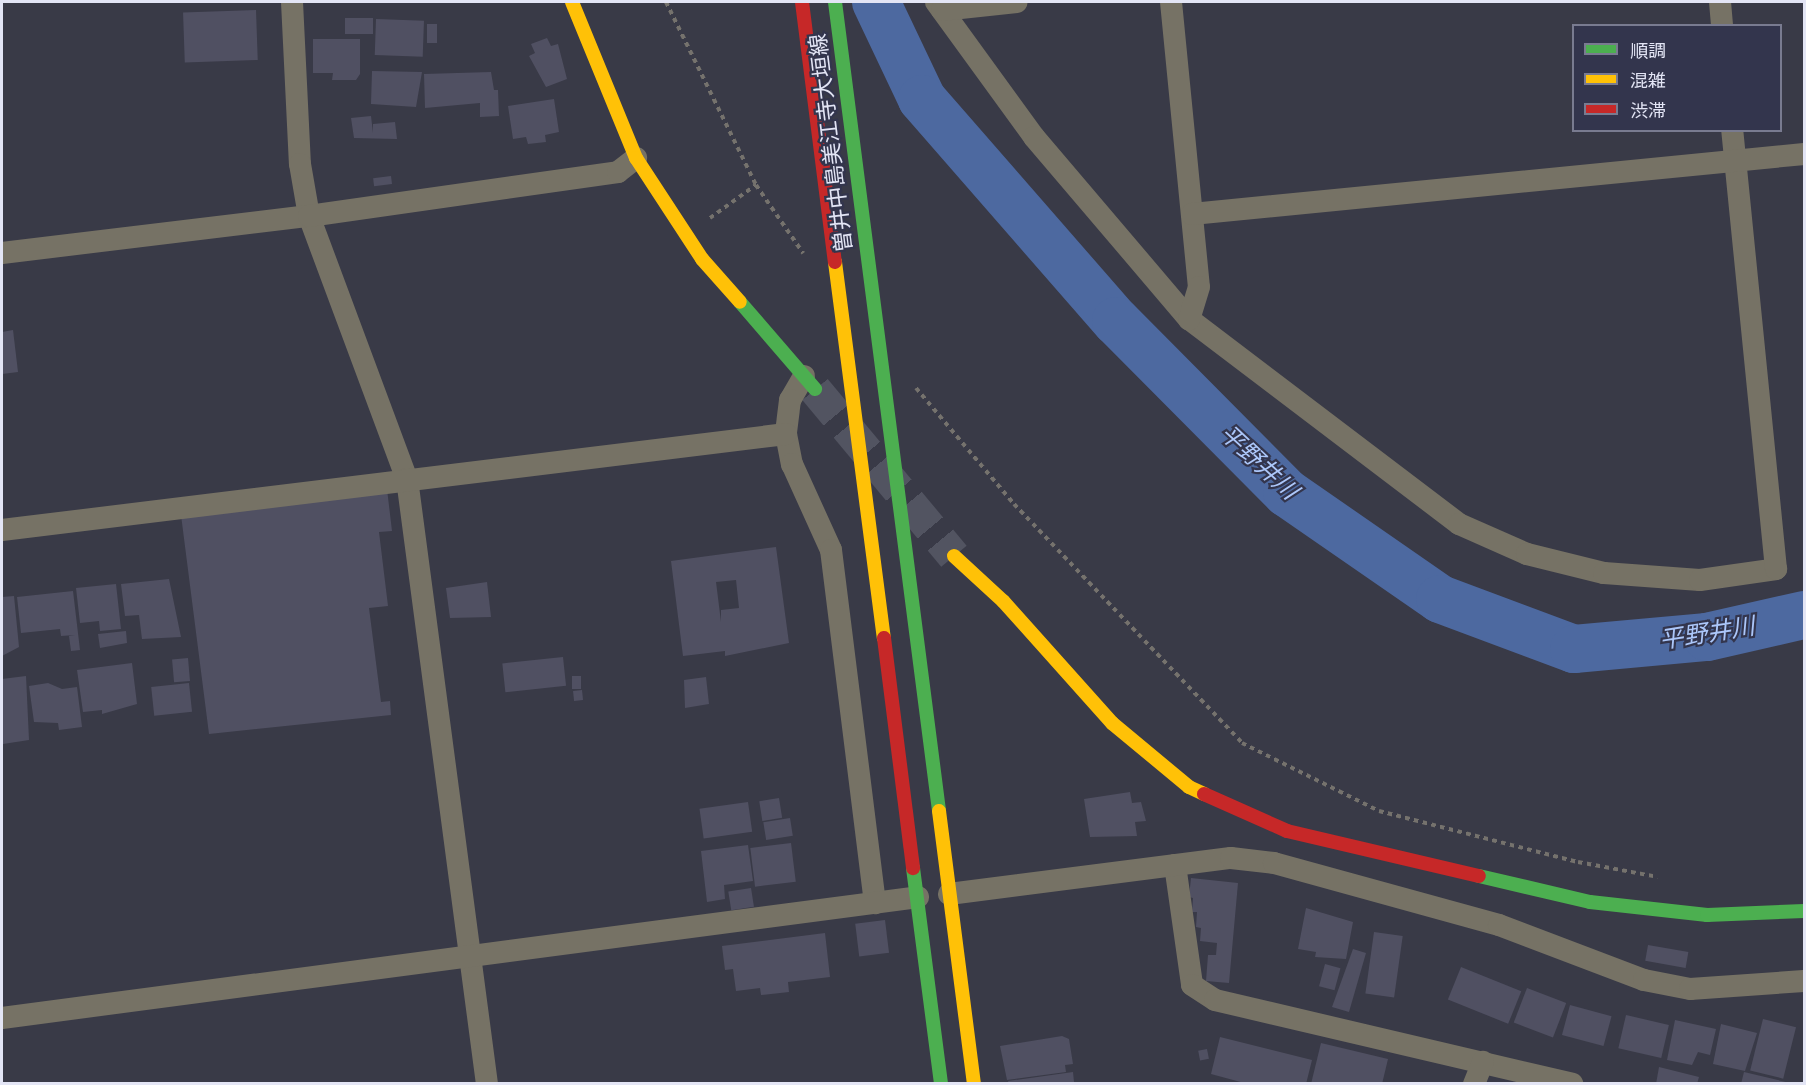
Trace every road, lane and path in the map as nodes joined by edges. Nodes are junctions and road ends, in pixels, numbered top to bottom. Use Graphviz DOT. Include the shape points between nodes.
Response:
graph roads {
  1 [pos="292,2"];
  2 [pos="572,2"];
  3 [pos="666,2"];
  4 [pos="802,2"];
  5 [pos="835,2"];
  6 [pos="1017,2"];
  7 [pos="1171,2"];
  8 [pos="1720,2"];
  9 [pos="939,6"];
  10 [pos="1722,24"];
  11 [pos="1732,132"];
  12 [pos="1804,154"];
  13 [pos="636,158"];
  14 [pos="1735,160"];
  15 [pos="756,185"];
  16 [pos="1192,214"];
  17 [pos="309,216"];
  18 [pos="686,235"];
  19 [pos="2,253"];
  20 [pos="811,262"];
  21 [pos="1190,319"];
  22 [pos="908,379"];
  23 [pos="809,383"];
  24 [pos="786,434"];
  25 [pos="407,479"];
  26 [pos="2,530"];
  27 [pos="954,556"];
  28 [pos="1175,865"];
  29 [pos="1670,879"];
  30 [pos="949,894"];
  31 [pos="918,897"];
  32 [pos="875,903"];
  33 [pos="1804,911"];
  34 [pos="471,956"];
  35 [pos="1804,981"];
  36 [pos="2,1018"];
  37 [pos="1483,1062"];
  38 [pos="487,1083"];
  39 [pos="941,1083"];
  40 [pos="974,1083"];
  41 [pos="1474,1083"];
  42 [pos="1572,1083"];
  1 -- 17 [label="street" via="300,164"];
  2 -- 13 [label="main road" via="594,65"];
  3 -- 15 [label="path"];
  4 -- 31 [label="main road, 曽井中島美江寺大垣線"];
  5 -- 30 [label="main road, 曽井中島美江寺大垣線"];
  6 -- 9 [label="street"];
  7 -- 16 [label="street"];
  8 -- 10 [label="street"];
  9 -- 21 [label="street" via="1035,137"];
  11 -- 14 [label="street"];
  12 -- 14 [label="street"];
  13 -- 17 [label="street" via="618,172"];
  13 -- 18 [label="main road"];
  14 -- 16 [label="street"];
  14 -- 21 [label="street" via="1776,569 1700,580 1604,573 1527,554 1459,524"];
  15 -- 18 [label="path"];
  15 -- 20 [label="path"];
  16 -- 21 [label="street" via="1199,287"];
  17 -- 19 [label="street"];
  17 -- 25 [label="street"];
  18 -- 23 [label="main road"];
  22 -- 29 [label="path" via="1014,504 1242,743 1379,811 1578,862"];
  23 -- 24 [label="street" via="790,399"];
  24 -- 25 [label="street"];
  24 -- 32 [label="street" via="792,464 831,550"];
  25 -- 26 [label="street"];
  25 -- 34 [label="street"];
  27 -- 33 [label="main road" via="1003,601 1112,723 1189,787 1287,831 1590,902 1707,915"];
  28 -- 30 [label="street"];
  28 -- 35 [label="street" via="1231,858 1274,863 1499,925 1644,980 1690,989"];
  28 -- 37 [label="street" via="1192,986 1215,1000"];
  30 -- 40 [label="main road, 曽井中島美江寺大垣線"];
  31 -- 32 [label="street"];
  31 -- 39 [label="main road, 曽井中島美江寺大垣線"];
  32 -- 34 [label="street"];
  34 -- 36 [label="street"];
  34 -- 38 [label="street"];
  37 -- 41 [label="street"];
  37 -- 42 [label="street"];
}
